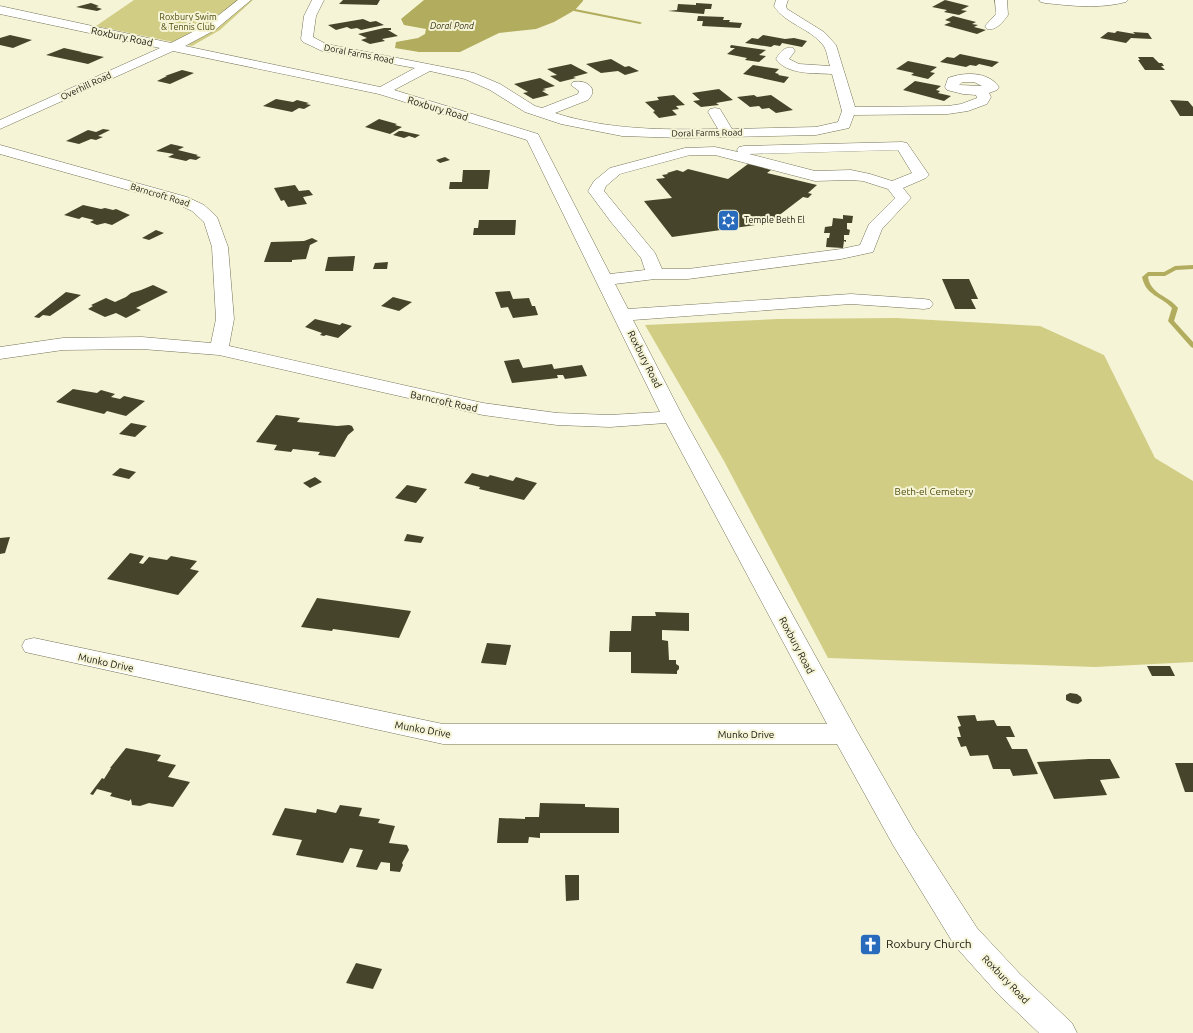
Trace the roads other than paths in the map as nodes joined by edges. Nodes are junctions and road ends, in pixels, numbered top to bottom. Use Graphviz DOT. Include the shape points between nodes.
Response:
graph roads {
  1 [pos="245,0"];
  2 [pos="318,0"];
  3 [pos="782,0"];
  4 [pos="1001,0"];
  5 [pos="1045,0"];
  6 [pos="1122,0"];
  7 [pos="0,10"];
  8 [pos="991,26"];
  9 [pos="172,47"];
  10 [pos="789,51"];
  11 [pos="428,67"];
  12 [pos="838,70"];
  13 [pos="578,85"];
  14 [pos="382,91"];
  15 [pos="981,91"];
  16 [pos="849,111"];
  17 [pos="715,112"];
  18 [pos="542,113"];
  19 [pos="0,125"];
  20 [pos="728,133"];
  21 [pos="0,149"];
  22 [pos="730,154"];
  23 [pos="894,186"];
  24 [pos="655,274"];
  25 [pos="604,280"];
  26 [pos="924,304"];
  27 [pos="622,315"];
  28 [pos="218,350"];
  29 [pos="0,353"];
  30 [pos="674,417"];
  31 [pos="34,646"];
  32 [pos="845,734"];
  33 [pos="1061,1033"];
  1 -- 9 [label="street, Overhill Road" via="206,31"];
  2 -- 11 [label="street, Doral Farms Road" via="310,16 308,39 322,47"];
  3 -- 12 [label="street" via="780,6 783,11 830,45"];
  4 -- 8 [label="street" via="1002,15"];
  5 -- 6 [label="street" via="1088,3"];
  7 -- 9 [label="street, Roxbury Road"];
  9 -- 14 [label="street, Roxbury Road"];
  9 -- 19 [label="street, Overhill Road"];
  10 -- 12 [label="street" via="782,59 791,65"];
  11 -- 14 [label="street"];
  11 -- 18 [label="street, Doral Farms Road" via="469,76"];
  12 -- 16 [label="street"];
  13 -- 18 [label="street" via="586,89 583,97"];
  14 -- 25 [label="street, Roxbury Road" via="533,137"];
  15 -- 16 [label="street" via="984,97 982,101 963,108"];
  16 -- 20 [label="street, Doral Farms Road" via="844,125 816,132"];
  17 -- 20 [label="street"];
  18 -- 20 [label="street, Doral Farms Road" via="566,121 622,132"];
  21 -- 28 [label="street, Barncroft Road" via="181,200 198,208 212,220 220,246 225,319"];
  22 -- 23 [label="street" via="815,176 851,175"];
  22 -- 23 [label="street" via="745,150 902,146 921,175"];
  22 -- 24 [label="street" via="690,151 615,171 599,184 596,191 649,257"];
  23 -- 24 [label="street" via="903,198 875,227 867,248 841,254 688,274"];
  24 -- 25 [label="street"];
  25 -- 27 [label="street, Roxbury Road"];
  26 -- 27 [label="street" via="851,299"];
  27 -- 30 [label="street, Roxbury Road"];
  28 -- 29 [label="street, Barncroft Road" via="142,343 63,344"];
  28 -- 30 [label="street, Barncroft Road" via="482,409 610,421"];
  30 -- 32 [label="street, Roxbury Road"];
  31 -- 32 [label="street, Munko Drive" via="443,734"];
  32 -- 33 [label="street, Roxbury Road" via="903,837 966,937 1009,984"];
}
